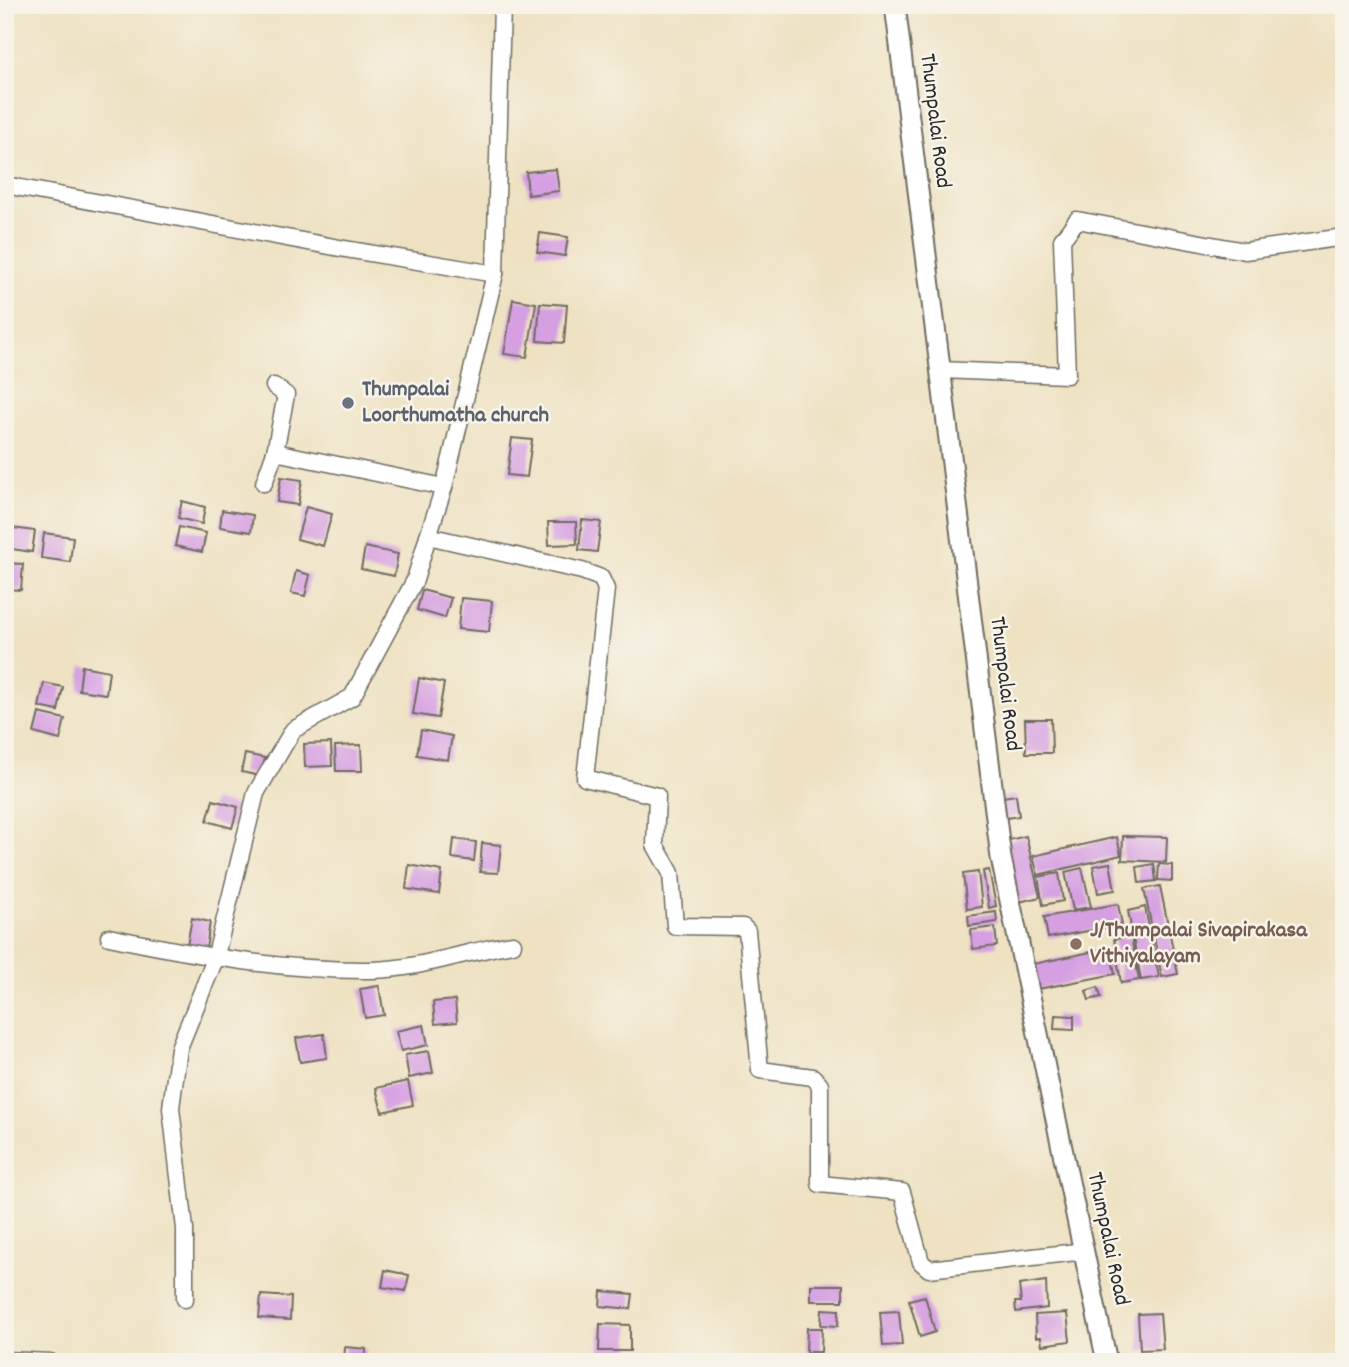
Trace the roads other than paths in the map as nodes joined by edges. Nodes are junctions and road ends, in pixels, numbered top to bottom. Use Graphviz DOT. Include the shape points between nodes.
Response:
graph roads {
  1 [pos="502,5"];
  2 [pos="895,5"];
  3 [pos="5,185"];
  4 [pos="1344,237"];
  5 [pos="495,274"];
  6 [pos="940,370"];
  7 [pos="274,386"];
  8 [pos="275,452"];
  9 [pos="264,483"];
  10 [pos="444,487"];
  11 [pos="428,537"];
  12 [pos="109,937"];
  13 [pos="513,944"];
  14 [pos="215,960"];
  15 [pos="1086,1251"];
  16 [pos="185,1299"];
  17 [pos="5,1360"];
  18 [pos="50,1362"];
  19 [pos="1107,1362"];
  1 -- 5 [label="street"];
  2 -- 6 [label="street, Thumpalai Road"];
  3 -- 5 [label="street"];
  4 -- 6 [label="street" via="1245,251 1077,220 1062,240 1067,375"];
  5 -- 10 [label="street"];
  6 -- 15 [label="street, Thumpalai Road" via="1000,858"];
  7 -- 8 [label="street" via="286,395"];
  8 -- 9 [label="street"];
  8 -- 10 [label="street"];
  10 -- 11 [label="street"];
  11 -- 14 [label="street" via="415,580 352,697 293,730 256,793"];
  11 -- 15 [label="street" via="601,578 606,589 585,778 657,796 655,845 671,873 675,926 743,927 747,931 760,1070 813,1077 820,1085 820,1184 902,1192 921,1262 929,1269"];
  12 -- 14 [label="street"];
  13 -- 14 [label="street" via="467,951 432,963 373,970"];
  14 -- 16 [label="street" via="179,1048 171,1108 185,1229"];
  15 -- 19 [label="street, Thumpalai Road"];
  17 -- 18 [label="street"];
}
